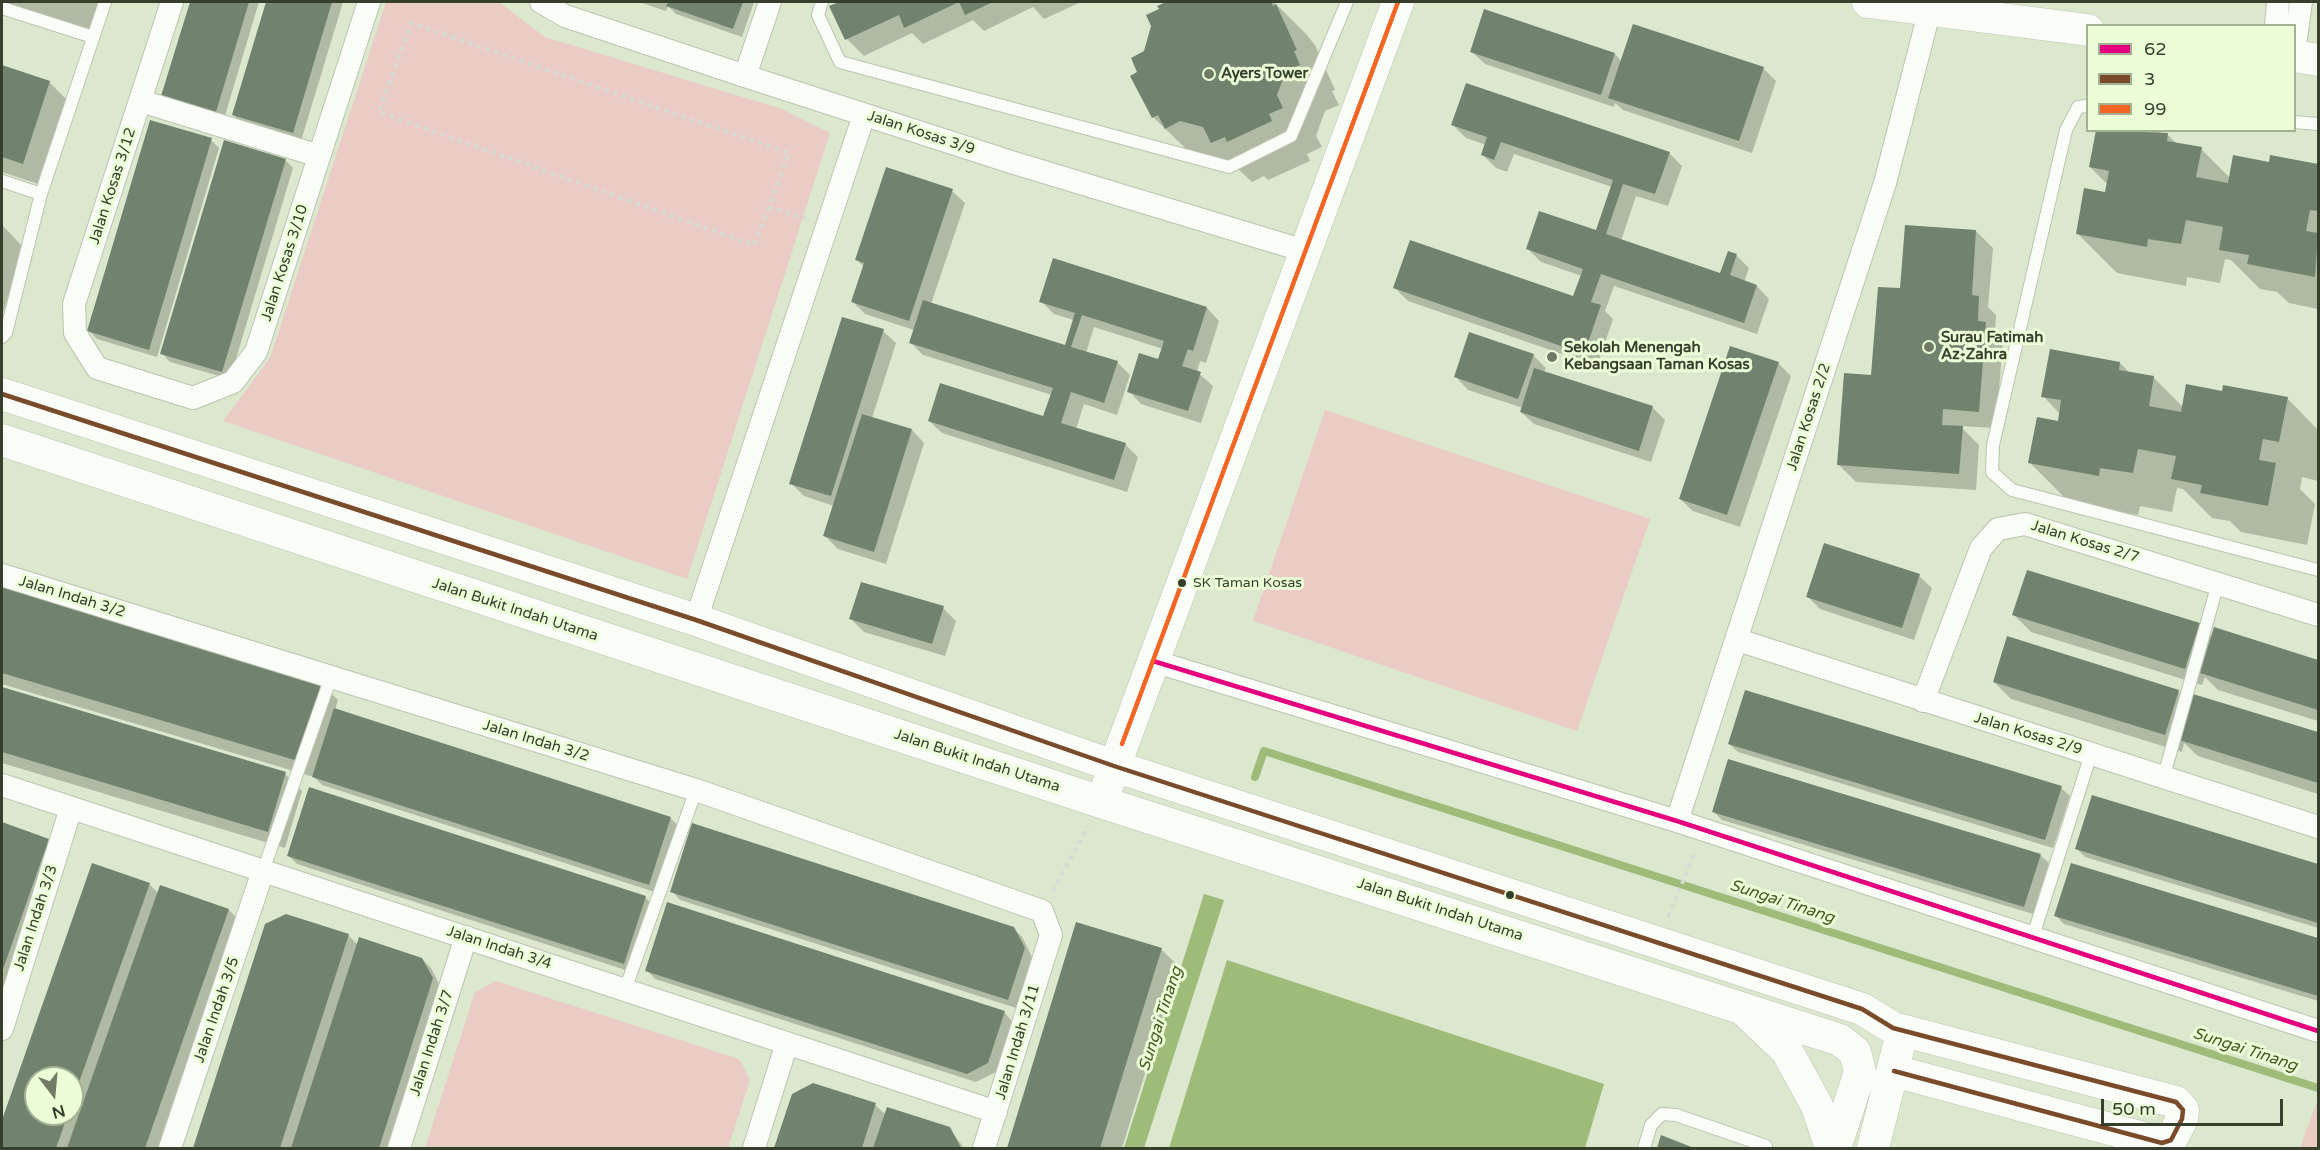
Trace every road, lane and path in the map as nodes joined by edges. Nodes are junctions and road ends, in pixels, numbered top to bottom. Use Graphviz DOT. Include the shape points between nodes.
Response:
graph roads {
  1 [pos="105,2"];
  2 [pos="172,2"];
  3 [pos="369,2"];
  4 [pos="541,2"];
  5 [pos="770,2"];
  6 [pos="822,2"];
  7 [pos="1347,2"];
  8 [pos="1868,2"];
  9 [pos="2278,2"];
  10 [pos="2301,2"];
  11 [pos="1400,6"];
  12 [pos="2,8"];
  13 [pos="568,9"];
  14 [pos="1930,9"];
  15 [pos="2276,24"];
  16 [pos="2086,30"];
  17 [pos="93,37"];
  18 [pos="2296,45"];
  19 [pos="2296,54"];
  20 [pos="2319,60"];
  21 [pos="745,76"];
  22 [pos="141,101"];
  23 [pos="2086,106"];
  24 [pos="864,115"];
  25 [pos="2296,122"];
  26 [pos="2319,124"];
  27 [pos="319,156"];
  28 [pos="2,181"];
  29 [pos="41,194"];
  30 [pos="770,207"];
  31 [pos="826,226"];
  32 [pos="1305,251"];
  33 [pos="2,337"];
  34 [pos="98,368"];
  35 [pos="2,393"];
  36 [pos="2,440"];
  37 [pos="64,462"];
  38 [pos="2,463"];
  39 [pos="2319,570"];
  40 [pos="2,575"];
  41 [pos="2218,583"];
  42 [pos="2319,615"];
  43 [pos="696,620"];
  44 [pos="1738,640"];
  45 [pos="1153,661"];
  46 [pos="331,677"];
  47 [pos="1923,701"];
  48 [pos="2091,754"];
  49 [pos="1114,766"];
  50 [pos="2163,778"];
  51 [pos="2,785"];
  52 [pos="696,790"];
  53 [pos="1101,802"];
  54 [pos="71,808"];
  55 [pos="1677,821"];
  56 [pos="2319,827"];
  57 [pos="1693,855"];
  58 [pos="263,871"];
  59 [pos="1042,911"];
  60 [pos="1666,921"];
  61 [pos="2033,936"];
  62 [pos="466,937"];
  63 [pos="625,990"];
  64 [pos="1737,1005"];
  65 [pos="1893,1028"];
  66 [pos="2,1029"];
  67 [pos="2319,1031"];
  68 [pos="788,1043"];
  69 [pos="1894,1071"];
  70 [pos="996,1112"];
  71 [pos="1768,1148"];
  72 [pos="170,1149"];
  73 [pos="399,1149"];
  74 [pos="754,1149"];
  75 [pos="984,1149"];
  76 [pos="1644,1149"];
  77 [pos="1831,1149"];
  78 [pos="1835,1149"];
  79 [pos="1873,1149"];
  1 -- 17 [label="lane"];
  2 -- 22 [label="street, Jalan Kosas 3/12"];
  3 -- 27 [label="street, Jalan Kosas 3/10"];
  4 -- 13 [label="street, Jalan Kosas 3/9"];
  5 -- 21 [label="street"];
  6 -- 7 [label="lane" via="818,15 840,62 1229,167 1291,136"];
  8 -- 14 [label="street"];
  9 -- 15 [label="street"];
  10 -- 18 [label="street"];
  11 -- 32 [label="street"];
  12 -- 17 [label="lane"];
  13 -- 21 [label="street, Jalan Kosas 3/9"];
  14 -- 16 [label="street"];
  14 -- 44 [label="street, Jalan Kosas 2/2" via="1885,183"];
  17 -- 29 [label="lane"];
  19 -- 20 [label="street"];
  21 -- 24 [label="street, Jalan Kosas 3/9"];
  22 -- 27 [label="street"];
  22 -- 34 [label="street, Jalan Kosas 3/12" via="74,304 75,333"];
  23 -- 39 [label="lane" via="2078,106 2066,130 1993,445 1992,472 2012,490"];
  24 -- 31 [label="street"];
  24 -- 32 [label="street, Jalan Kosas 3/9"];
  25 -- 26 [label="lane"];
  27 -- 34 [label="street, Jalan Kosas 3/10" via="256,352 233,382 193,398"];
  28 -- 29 [label="lane"];
  29 -- 33 [label="lane"];
  30 -- 30 [label="path" via="789,153 411,23 378,112 754,245"];
  30 -- 31 [label="path"];
  31 -- 43 [label="street"];
  32 -- 45 [label="street"];
  35 -- 43 [label="street"];
  36 -- 37 [label="street, Jalan Bukit Indah Utama"];
  37 -- 38 [label="street"];
  37 -- 53 [label="street, Jalan Bukit Indah Utama"];
  40 -- 46 [label="street, Jalan Indah 3/2"];
  41 -- 42 [label="street, Jalan Kosas 2/7"];
  41 -- 47 [label="street, Jalan Kosas 2/7" via="2025,524 1998,529 1981,548"];
  41 -- 50 [label="lane"];
  43 -- 49 [label="street"];
  44 -- 47 [label="street, Jalan Kosas 2/9"];
  44 -- 55 [label="street, Jalan Kosas 2/2"];
  45 -- 49 [label="street"];
  45 -- 55 [label="street"];
  46 -- 52 [label="street, Jalan Indah 3/2"];
  46 -- 58 [label="lane"];
  47 -- 48 [label="street, Jalan Kosas 2/9"];
  48 -- 50 [label="street, Jalan Kosas 2/9"];
  48 -- 61 [label="lane"];
  49 -- 53 [label="street"];
  49 -- 65 [label="street" via="1862,1009"];
  50 -- 56 [label="street, Jalan Kosas 2/9"];
  51 -- 54 [label="street, Jalan Indah 3/4"];
  52 -- 59 [label="street, Jalan Indah 3/2"];
  52 -- 63 [label="lane"];
  53 -- 59 [label="path"];
  53 -- 64 [label="street, Jalan Bukit Indah Utama"];
  54 -- 58 [label="street, Jalan Indah 3/4"];
  54 -- 66 [label="street, Jalan Indah 3/3"];
  55 -- 61 [label="street"];
  57 -- 60 [label="path"];
  58 -- 62 [label="street, Jalan Indah 3/4"];
  58 -- 72 [label="street, Jalan Indah 3/5"];
  59 -- 70 [label="street, Jalan Indah 3/11" via="1051,935"];
  61 -- 67 [label="street"];
  62 -- 63 [label="street, Jalan Indah 3/4"];
  62 -- 73 [label="street, Jalan Indah 3/7"];
  63 -- 68 [label="street, Jalan Indah 3/4"];
  64 -- 77 [label="street" via="1787,1051 1817,1106"];
  64 -- 78 [label="street, Jalan Bukit Indah Utama" via="1840,1040 1855,1052 1860,1071"];
  65 -- 69 [label="street" via="1898,1050"];
  65 -- 69 [label="street" via="2176,1102 2183,1110 2182,1119 2171,1140 2162,1143"];
  68 -- 70 [label="street, Jalan Indah 3/4"];
  68 -- 74 [label="street"];
  69 -- 79 [label="street"];
  70 -- 75 [label="street, Jalan Indah 3/11"];
  71 -- 76 [label="lane" via="1676,1115 1662,1114 1651,1125"];
}
